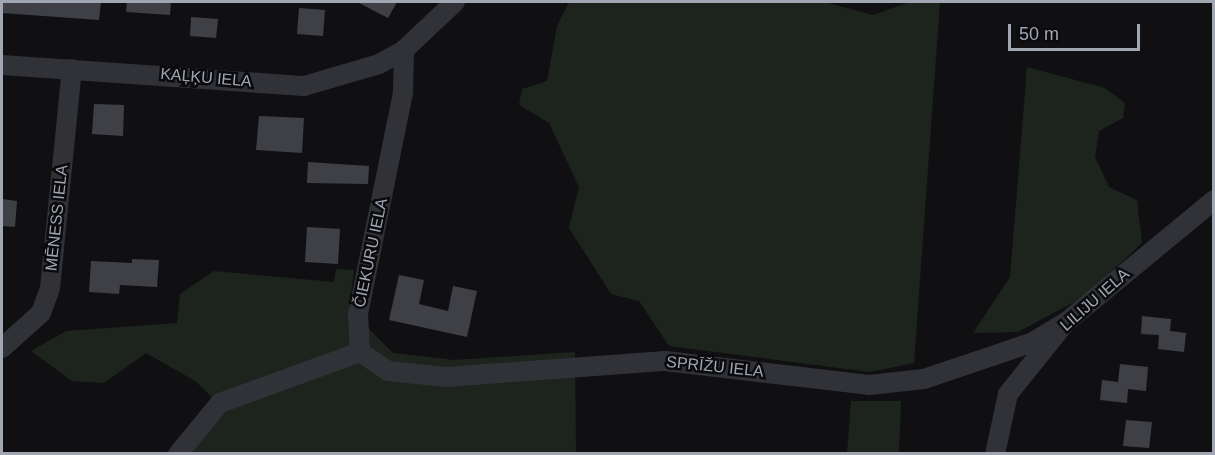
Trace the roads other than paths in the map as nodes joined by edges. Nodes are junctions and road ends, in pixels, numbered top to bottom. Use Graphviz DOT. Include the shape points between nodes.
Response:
graph roads {
  1 [pos="456,2"];
  2 [pos="404,50"];
  3 [pos="2,65"];
  4 [pos="72,69"];
  5 [pos="1214,200"];
  6 [pos="1065,323"];
  7 [pos="2,348"];
  8 [pos="360,352"];
  9 [pos="178,453"];
  10 [pos="994,453"];
  1 -- 2 [label="street, KAĻĶU IELA"];
  2 -- 4 [label="street, KAĻĶU IELA" via="352,75 304,86"];
  2 -- 8 [label="street, ČIEKURU IELA" via="404,92 358,314"];
  3 -- 4 [label="street, KAĻĶU IELA"];
  4 -- 7 [label="street, MĒNESS IELA" via="50,288 41,313"];
  5 -- 6 [label="street, LILIJU IELA"];
  6 -- 8 [label="street, SPRĪŽU IELA" via="1033,342 924,380 869,385 665,361 446,377 388,371"];
  6 -- 10 [label="street, LILIJU IELA" via="1008,394"];
  8 -- 9 [label="street" via="220,403"];
}
